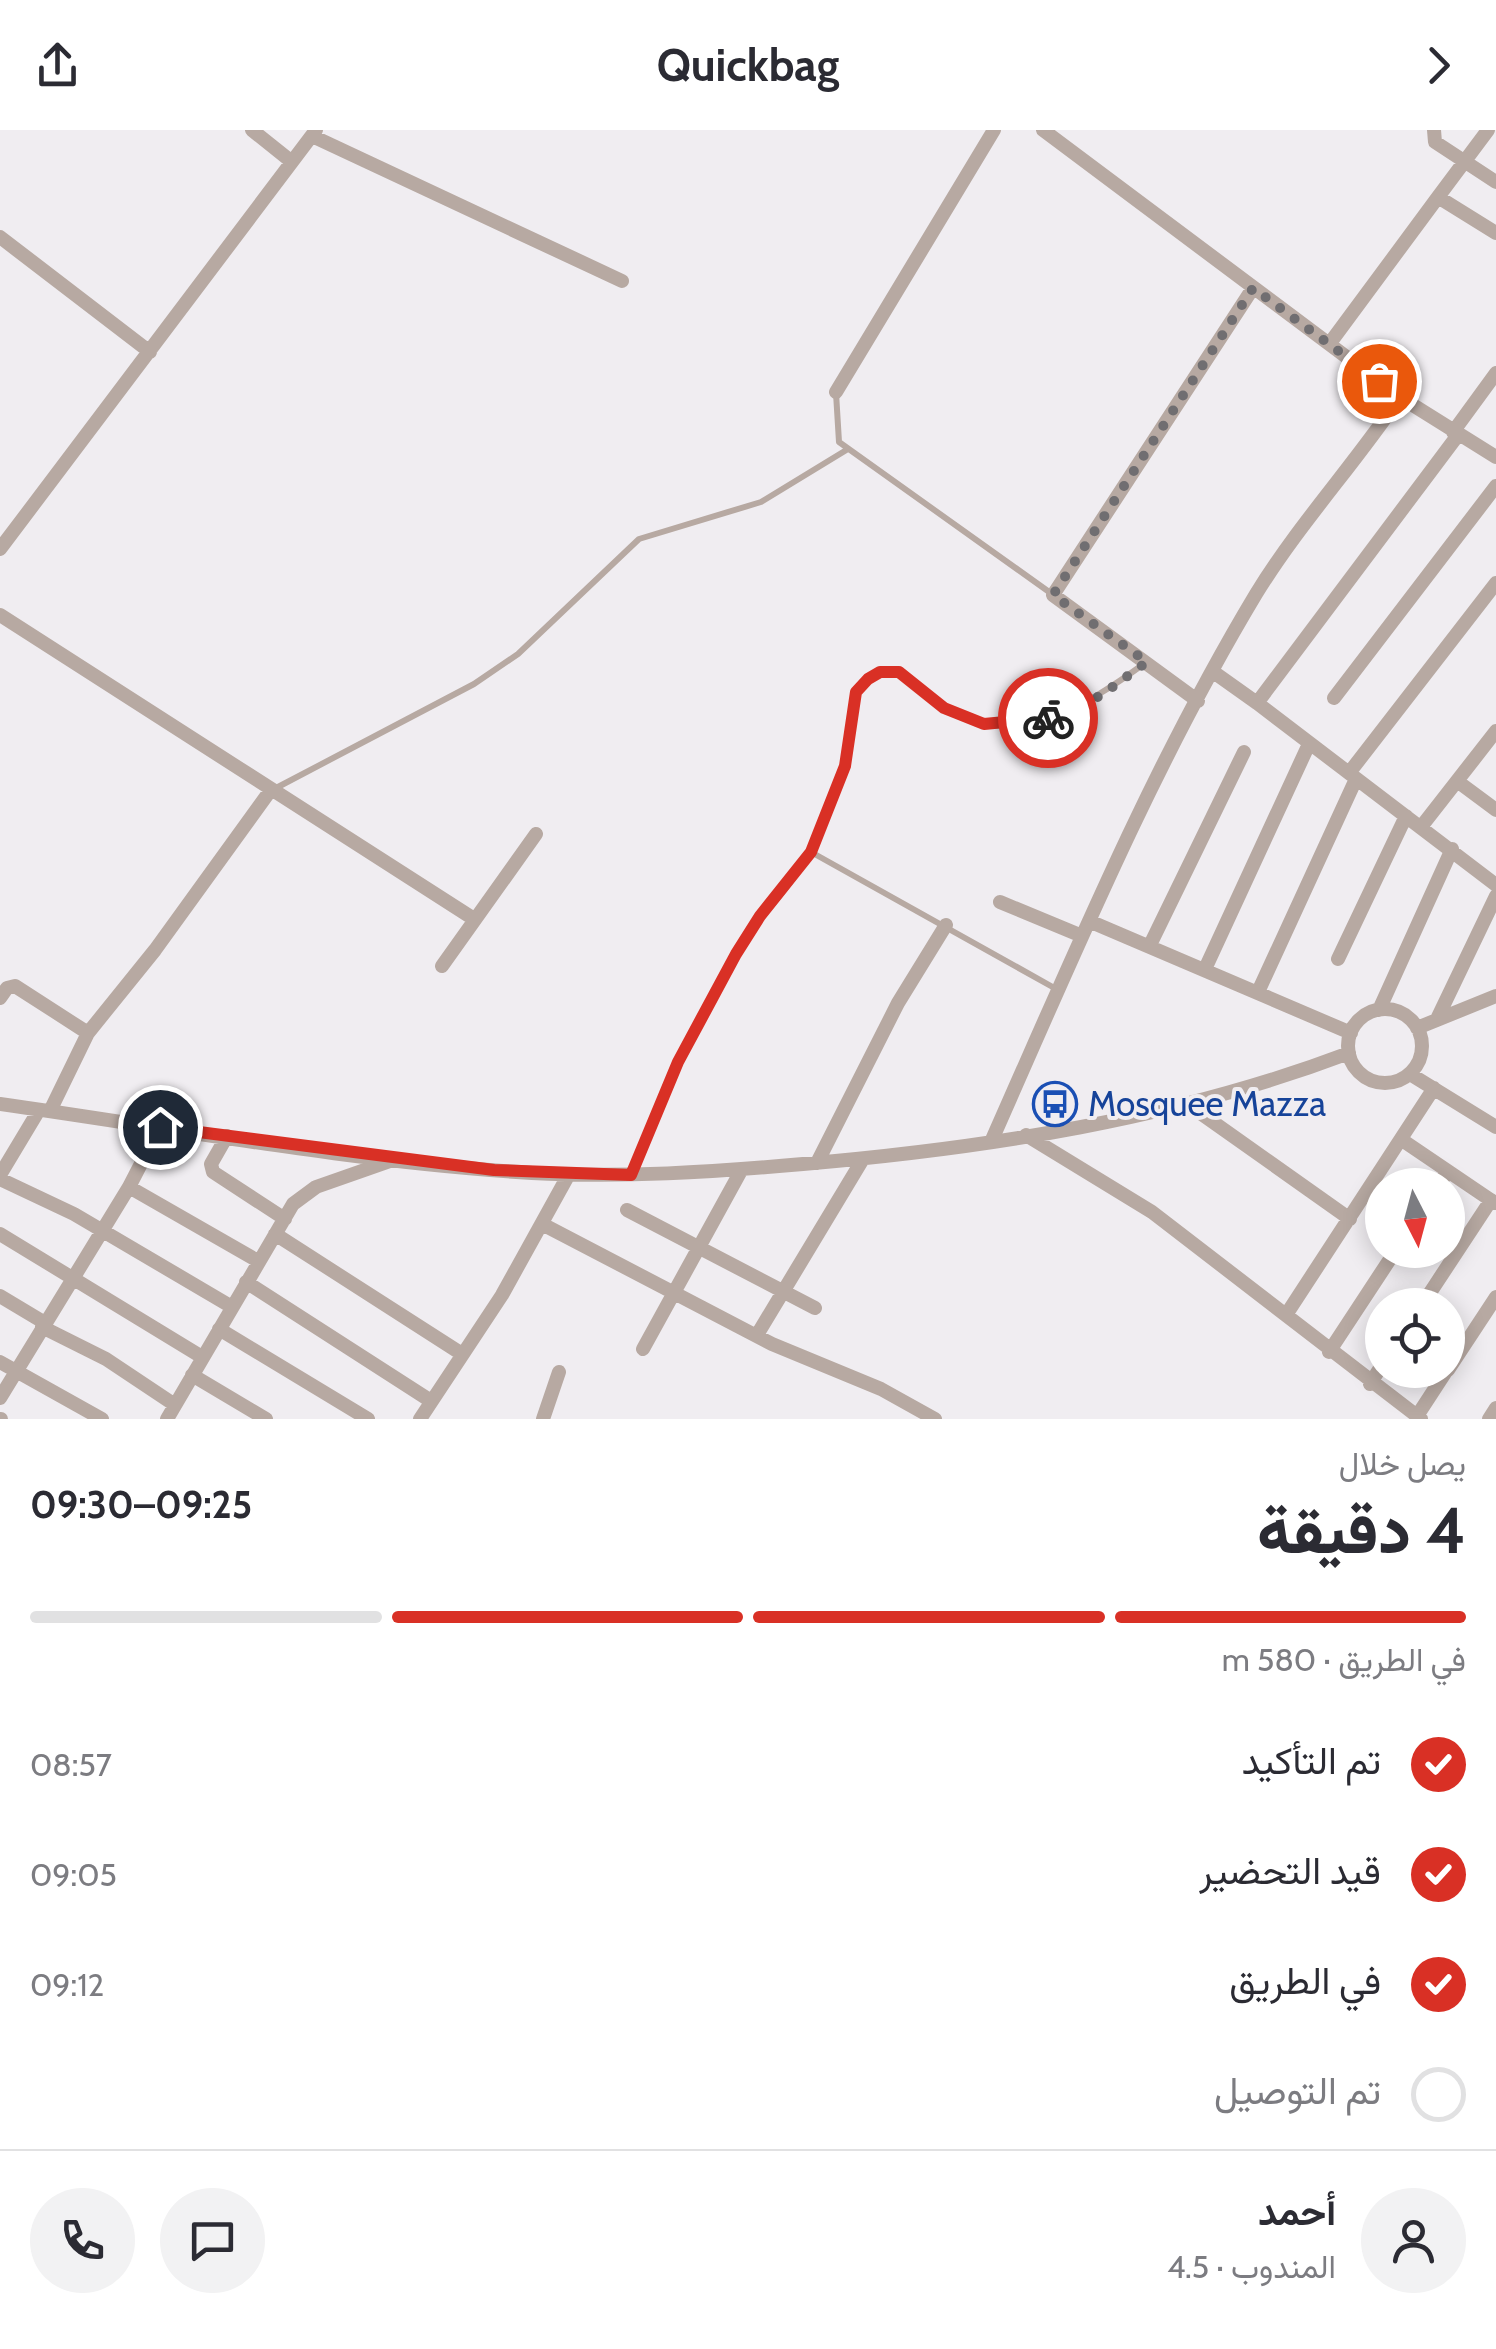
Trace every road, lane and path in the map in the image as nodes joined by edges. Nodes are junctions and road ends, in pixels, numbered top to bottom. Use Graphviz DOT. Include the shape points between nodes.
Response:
graph roads {
  1 [pos="252,130"];
  2 [pos="994,130"];
  3 [pos="1043,130"];
  4 [pos="1434,130"];
  5 [pos="1488,130"];
  6 [pos="314,133"];
  7 [pos="1464,161"];
  8 [pos="292,162"];
  9 [pos="1496,182"];
  10 [pos="1438,197"];
  11 [pos="1496,233"];
  12 [pos="0,237"];
  13 [pos="622,281"];
  14 [pos="1253,288"];
  15 [pos="1330,343"];
  16 [pos="150,352"];
  17 [pos="1496,373"];
  18 [pos="836,392"];
  19 [pos="1400,397"];
  20 [pos="1456,433"];
  21 [pos="848,449"];
  22 [pos="1496,457"];
  23 [pos="1496,486"];
  24 [pos="0,549"];
  25 [pos="1496,583"];
  26 [pos="1053,595"];
  27 [pos="0,615"];
  28 [pos="1147,662"];
  29 [pos="1212,671"];
  30 [pos="1334,698"];
  31 [pos="1198,701"];
  32 [pos="1257,703"];
  33 [pos="1495,734"];
  34 [pos="1309,744"];
  35 [pos="1244,752"];
  36 [pos="1353,776"];
  37 [pos="1456,781"];
  38 [pos="270,791"];
  39 [pos="1496,810"];
  40 [pos="1406,816"];
  41 [pos="1421,826"];
  42 [pos="536,834"];
  43 [pos="1452,849"];
  44 [pos="811,852"];
  45 [pos="1496,886"];
  46 [pos="1496,896"];
  47 [pos="1000,902"];
  48 [pos="474,919"];
  49 [pos="1089,921"];
  50 [pos="946,925"];
  51 [pos="1082,936"];
  52 [pos="1150,944"];
  53 [pos="1338,959"];
  54 [pos="442,966"];
  55 [pos="1204,969"];
  56 [pos="1058,990"];
  57 [pos="1258,992"];
  58 [pos="1496,996"];
  59 [pos="0,998"];
  60 [pos="1379,1010"];
  61 [pos="1437,1019"];
  62 [pos="1417,1028"];
  63 [pos="88,1033"];
  64 [pos="1351,1033"];
  65 [pos="1349,1053"];
  66 [pos="1410,1074"];
  67 [pos="1434,1088"];
  68 [pos="0,1104"];
  69 [pos="1189,1105"];
  70 [pos="44,1110"];
  71 [pos="160,1127"];
  72 [pos="1496,1127"];
  73 [pos="227,1136"];
  74 [pos="1026,1136"];
  75 [pos="1402,1140"];
  76 [pos="991,1142"];
  77 [pos="398,1158"];
  78 [pos="864,1159"];
  79 [pos="817,1163"];
  80 [pos="1432,1168"];
  81 [pos="742,1170"];
  82 [pos="569,1174"];
  83 [pos="631,1175"];
  84 [pos="0,1177"];
  85 [pos="129,1187"];
  86 [pos="1465,1189"];
  87 [pos="1493,1202"];
  88 [pos="626,1210"];
  89 [pos="285,1219"];
  90 [pos="1350,1220"];
  91 [pos="542,1224"];
  92 [pos="101,1232"];
  93 [pos="0,1234"];
  94 [pos="275,1234"];
  95 [pos="699,1245"];
  96 [pos="258,1261"];
  97 [pos="1384,1268"];
  98 [pos="75,1276"];
  99 [pos="246,1282"];
  100 [pos="1434,1288"];
  101 [pos="673,1290"];
  102 [pos="784,1290"];
  103 [pos="0,1296"];
  104 [pos="1496,1297"];
  105 [pos="232,1307"];
  106 [pos="815,1308"];
  107 [pos="1286,1315"];
  108 [pos="44,1325"];
  109 [pos="219,1329"];
  110 [pos="757,1335"];
  111 [pos="1465,1343"];
  112 [pos="644,1348"];
  113 [pos="1329,1352"];
  114 [pos="462,1354"];
  115 [pos="202,1357"];
  116 [pos="0,1362"];
  117 [pos="14,1371"];
  118 [pos="559,1372"];
  119 [pos="192,1375"];
  120 [pos="1365,1380"];
  121 [pos="1376,1388"];
  122 [pos="1436,1388"];
  123 [pos="0,1398"];
  124 [pos="432,1401"];
  125 [pos="1496,1408"];
  126 [pos="170,1415"];
  127 [pos="1419,1417"];
  128 [pos="102,1419"];
  129 [pos="266,1419"];
  130 [pos="368,1419"];
  131 [pos="420,1419"];
  132 [pos="543,1419"];
  133 [pos="935,1419"];
  134 [pos="1489,1419"];
  1 -- 8 [label="street"];
  2 -- 18 [label="street"];
  3 -- 14 [label="street"];
  4 -- 7 [label="street" via="1436,142"];
  5 -- 7 [label="street"];
  6 -- 8 [label="street"];
  6 -- 13 [label="street"];
  7 -- 9 [label="street"];
  7 -- 10 [label="street"];
  8 -- 16 [label="street"];
  10 -- 11 [label="street"];
  10 -- 15 [label="street"];
  12 -- 16 [label="street"];
  14 -- 15 [label="street"];
  14 -- 26 [label="street"];
  15 -- 19 [label="street"];
  16 -- 24 [label="street"];
  17 -- 20 [label="street"];
  18 -- 21 [label="lane" via="837,439"];
  19 -- 20 [label="street"];
  19 -- 29 [label="street" via="1275,564"];
  20 -- 22 [label="street"];
  20 -- 32 [label="street"];
  21 -- 26 [label="lane"];
  21 -- 38 [label="lane" via="761,502 639,540 518,654 474,684"];
  23 -- 30 [label="street"];
  25 -- 36 [label="street"];
  26 -- 28 [label="street"];
  27 -- 38 [label="street"];
  28 -- 31 [label="street"];
  28 -- 44 [label="lane" via="1063,715 1023,724 984,724 944,708 899,672 880,672 856,692 845,766"];
  29 -- 31 [label="street"];
  29 -- 32 [label="street"];
  31 -- 49 [label="street"];
  32 -- 34 [label="street"];
  33 -- 37 [label="street"];
  34 -- 36 [label="street"];
  34 -- 55 [label="street"];
  35 -- 52 [label="street"];
  36 -- 40 [label="street"];
  36 -- 57 [label="street"];
  37 -- 39 [label="street"];
  37 -- 41 [label="street"];
  38 -- 48 [label="street"];
  38 -- 63 [label="street"];
  40 -- 41 [label="street"];
  40 -- 53 [label="street"];
  41 -- 43 [label="street"];
  42 -- 48 [label="street"];
  43 -- 45 [label="street"];
  43 -- 60 [label="street"];
  44 -- 50 [label="lane"];
  44 -- 83 [label="lane" via="736,954 678,1062"];
  46 -- 61 [label="street"];
  47 -- 51 [label="street"];
  48 -- 54 [label="street"];
  49 -- 51 [label="street"];
  49 -- 52 [label="street"];
  50 -- 56 [label="lane"];
  50 -- 79 [label="street" via="898,1003"];
  51 -- 56 [label="street"];
  52 -- 55 [label="street"];
  55 -- 57 [label="street"];
  56 -- 76 [label="street"];
  57 -- 64 [label="street"];
  58 -- 61 [label="street"];
  59 -- 63 [label="street" via="15,986"];
  60 -- 62 [label="street" via="1401,1012"];
  60 -- 64 [label="street"];
  61 -- 62 [label="street"];
  62 -- 66 [label="street" via="1421,1057"];
  63 -- 70 [label="street"];
  64 -- 65 [label="street"];
  65 -- 66 [label="street" via="1368,1078 1390,1082"];
  65 -- 69 [label="street"];
  66 -- 67 [label="street"];
  67 -- 72 [label="street"];
  67 -- 75 [label="street"];
  68 -- 70 [label="street"];
  69 -- 74 [label="street"];
  69 -- 90 [label="street"];
  70 -- 71 [label="street"];
  70 -- 84 [label="street"];
  71 -- 73 [label="street"];
  71 -- 85 [label="street"];
  73 -- 77 [label="street"];
  73 -- 89 [label="street" via="213,1172"];
  74 -- 76 [label="street"];
  74 -- 107 [label="street" via="1152,1212"];
  75 -- 80 [label="street"];
  75 -- 90 [label="street"];
  76 -- 78 [label="street"];
  77 -- 82 [label="street"];
  77 -- 89 [label="street" via="316,1186"];
  78 -- 79 [label="street"];
  78 -- 102 [label="street"];
  79 -- 81 [label="street"];
  81 -- 83 [label="street"];
  81 -- 95 [label="street"];
  82 -- 83 [label="street"];
  82 -- 91 [label="street"];
  84 -- 92 [label="street"];
  85 -- 92 [label="street"];
  85 -- 96 [label="street"];
  86 -- 87 [label="street"];
  87 -- 100 [label="street"];
  88 -- 95 [label="street"];
  89 -- 94 [label="street"];
  90 -- 107 [label="street"];
  91 -- 101 [label="street"];
  91 -- 114 [label="street"];
  92 -- 98 [label="street"];
  92 -- 105 [label="street"];
  93 -- 98 [label="street"];
  94 -- 96 [label="street"];
  94 -- 114 [label="street"];
  95 -- 101 [label="street"];
  95 -- 102 [label="street"];
  96 -- 99 [label="street"];
  97 -- 113 [label="street"];
  98 -- 108 [label="street"];
  98 -- 115 [label="street"];
  99 -- 105 [label="street"];
  99 -- 124 [label="street"];
  101 -- 110 [label="street"];
  101 -- 112 [label="street"];
  102 -- 106 [label="street"];
  102 -- 110 [label="street"];
  103 -- 108 [label="street"];
  104 -- 111 [label="street"];
  105 -- 109 [label="street"];
  107 -- 113 [label="street"];
  108 -- 117 [label="street"];
  108 -- 126 [label="street" via="106,1358"];
  109 -- 115 [label="street"];
  109 -- 130 [label="street"];
  110 -- 133 [label="street"];
  113 -- 120 [label="street"];
  114 -- 124 [label="street"];
  115 -- 119 [label="street"];
  116 -- 117 [label="street"];
  117 -- 123 [label="street"];
  117 -- 128 [label="street"];
  118 -- 132 [label="street"];
  119 -- 126 [label="street"];
  119 -- 129 [label="street"];
  121 -- 127 [label="street"];
  122 -- 127 [label="street"];
  124 -- 131 [label="street"];
  125 -- 134 [label="street"];
}
